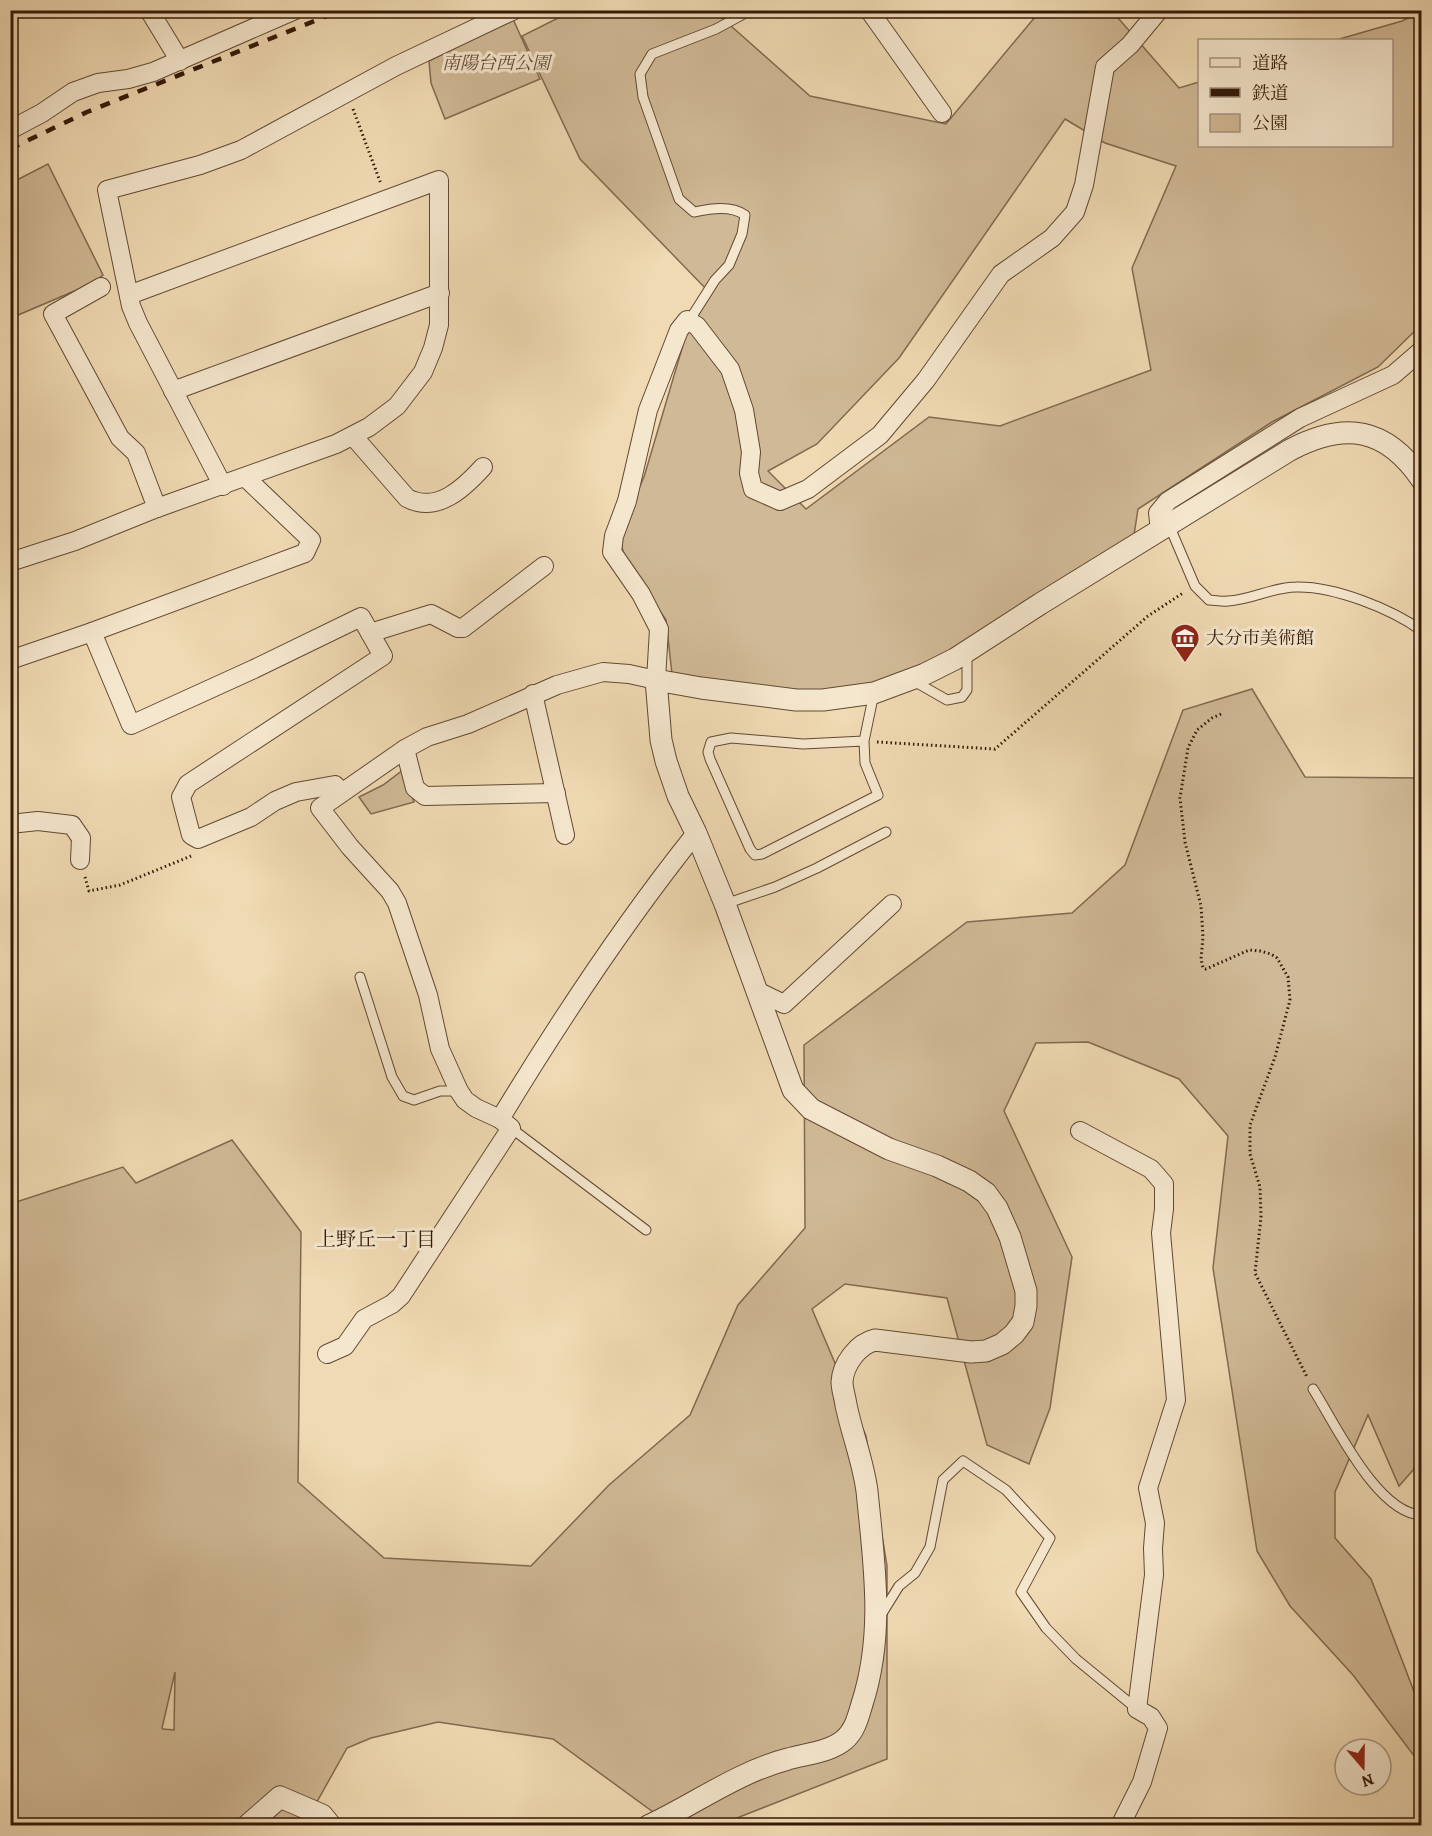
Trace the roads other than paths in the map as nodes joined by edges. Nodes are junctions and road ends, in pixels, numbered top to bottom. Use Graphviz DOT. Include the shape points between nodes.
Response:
graph roads {
  1 [pos="149,10"];
  2 [pos="295,10"];
  3 [pos="514,10"];
  4 [pos="751,10"];
  5 [pos="869,10"];
  6 [pos="1159,10"];
  7 [pos="180,61"];
  8 [pos="942,113"];
  9 [pos="10,130"];
  10 [pos="100,287"];
  11 [pos="440,293"];
  12 [pos="129,295"];
  13 [pos="689,321"];
  14 [pos="1422,350"];
  15 [pos="173,391"];
  16 [pos="353,436"];
  17 [pos="483,467"];
  18 [pos="246,478"];
  19 [pos="1422,480"];
  20 [pos="223,486"];
  21 [pos="157,508"];
  22 [pos="1164,528"];
  23 [pos="10,562"];
  24 [pos="544,567"];
  25 [pos="1422,631"];
  26 [pos="92,632"];
  27 [pos="370,633"];
  28 [pos="968,651"];
  29 [pos="10,660"];
  30 [pos="910,679"];
  31 [pos="656,680"];
  32 [pos="874,693"];
  33 [pos="533,694"];
  34 [pos="864,741"];
  35 [pos="405,749"];
  36 [pos="341,792"];
  37 [pos="556,793"];
  38 [pos="10,824"];
  39 [pos="886,832"];
  40 [pos="696,833"];
  41 [pos="565,835"];
  42 [pos="80,860"];
  43 [pos="725,904"];
  44 [pos="892,904"];
  45 [pos="360,977"];
  46 [pos="757,991"];
  47 [pos="459,1091"];
  48 [pos="505,1123"];
  49 [pos="1080,1131"];
  50 [pos="646,1230"];
  51 [pos="327,1354"];
  52 [pos="1313,1389"];
  53 [pos="1422,1515"];
  54 [pos="877,1621"];
  55 [pos="1137,1709"];
  56 [pos="247,1826"];
  57 [pos="332,1826"];
  58 [pos="648,1826"];
  59 [pos="1120,1826"];
  1 -- 7 [label="street"];
  2 -- 7 [label="street"];
  3 -- 12 [label="street" via="396,66 225,156 106,190"];
  4 -- 13 [label="lane" via="716,29 652,54 640,74 644,97 679,199 694,212 737,210 745,215 729,265"];
  5 -- 8 [label="street"];
  6 -- 13 [label="street" via="1130,45 1105,67 1084,185 1075,212 1052,238 1001,274 926,380 880,435 808,489 780,501 753,489 748,473 751,452 744,410 730,369"];
  7 -- 9 [label="street" via="153,72 73,92"];
  10 -- 21 [label="street" via="53,314 120,438 136,453"];
  11 -- 12 [label="street" via="439,180"];
  11 -- 15 [label="street"];
  11 -- 16 [label="street" via="439,325 423,372 397,406"];
  12 -- 15 [label="street" via="138,323"];
  13 -- 31 [label="street" via="679,330 648,410 612,552 659,629"];
  14 -- 22 [label="street" via="1393,375 1300,418 1168,501 1158,513"];
  15 -- 20 [label="street"];
  16 -- 17 [label="street" via="407,498 416,502 428,503 454,494"];
  16 -- 18 [label="street"];
  18 -- 20 [label="street"];
  18 -- 26 [label="street" via="311,540 305,553"];
  19 -- 22 [label="street" via="1386,442 1353,432 1330,434 1290,450"];
  20 -- 21 [label="street"];
  21 -- 23 [label="street"];
  22 -- 25 [label="lane" via="1195,586 1209,600 1228,602 1295,587 1314,589 1385,610"];
  22 -- 28 [label="street"];
  24 -- 27 [label="street" via="463,628 431,614"];
  26 -- 27 [label="street" via="131,725 361,616"];
  26 -- 29 [label="street"];
  27 -- 36 [label="street" via="383,656 188,784 181,797 191,835 198,839 251,817 296,792 334,785"];
  28 -- 30 [label="street"];
  28 -- 30 [label="lane" via="967,690 962,697 947,699"];
  30 -- 32 [label="street"];
  31 -- 32 [label="street" via="796,700"];
  31 -- 33 [label="street" via="603,672"];
  31 -- 40 [label="street" via="666,761"];
  32 -- 34 [label="lane"];
  33 -- 35 [label="street"];
  33 -- 37 [label="street"];
  34 -- 34 [label="lane" via="803,744 731,738 711,742 710,759 750,849 756,855 762,854 878,795 865,763"];
  35 -- 36 [label="street"];
  35 -- 37 [label="street" via="415,788 425,795"];
  36 -- 47 [label="street" via="320,808 397,903 428,995 440,1049"];
  37 -- 41 [label="street"];
  38 -- 42 [label="street" via="38,821 72,825 81,838"];
  39 -- 43 [label="lane" via="817,868"];
  40 -- 43 [label="street"];
  40 -- 48 [label="street" via="615,941 538,1055"];
  43 -- 46 [label="street"];
  44 -- 46 [label="street" via="783,1004"];
  45 -- 47 [label="lane" via="392,1077 403,1096 414,1100 440,1090"];
  46 -- 54 [label="street" via="793,1090 801,1101 889,1149 937,1166 986,1193 1010,1238 1026,1291 1023,1322 1002,1344 986,1351 875,1340 866,1342 848,1362 842,1383 866,1481"];
  47 -- 48 [label="street" via="476,1108"];
  48 -- 50 [label="lane"];
  48 -- 51 [label="street" via="401,1296 364,1319 345,1346"];
  49 -- 55 [label="street" via="1151,1169 1164,1184 1161,1233 1176,1400 1148,1488 1155,1523 1154,1575"];
  52 -- 53 [label="lane" via="1369,1479 1398,1507 1411,1515"];
  54 -- 55 [label="lane" via="899,1586 915,1573 930,1546 943,1480 963,1461 1006,1490 1050,1538 1021,1592 1046,1628 1076,1659"];
  54 -- 58 [label="street" via="871,1678 855,1725 844,1740 834,1747 770,1763"];
  55 -- 59 [label="street" via="1151,1717 1158,1728 1142,1782"];
  56 -- 57 [label="street" via="280,1797 322,1815"];
}
